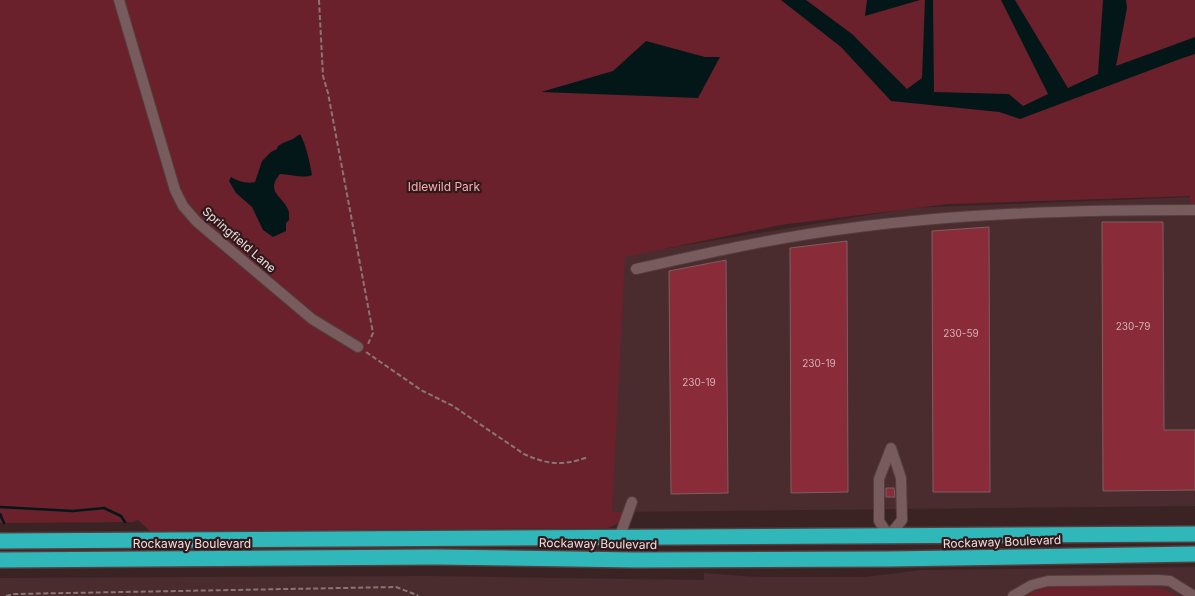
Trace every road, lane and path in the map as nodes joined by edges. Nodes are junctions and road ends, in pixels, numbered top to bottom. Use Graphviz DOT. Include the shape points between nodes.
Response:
graph roads {
  1 [pos="119,0"];
  2 [pos="319,0"];
  3 [pos="1194,210"];
  4 [pos="636,269"];
  5 [pos="358,347"];
  6 [pos="588,458"];
  7 [pos="632,502"];
  8 [pos="1195,534"];
  9 [pos="889,536"];
  10 [pos="619,538"];
  11 [pos="0,541"];
  12 [pos="1195,554"];
  13 [pos="0,560"];
  14 [pos="6,596"];
  15 [pos="418,596"];
  16 [pos="1013,596"];
  17 [pos="1194,596"];
  1 -- 5 [label="street, Springfield Lane" via="175,190 183,206 197,222 312,319"];
  2 -- 5 [label="path" via="323,76 373,333 368,344"];
  3 -- 4 [label="street" via="1056,212 889,223 794,236"];
  5 -- 6 [label="path" via="524,454 562,464"];
  7 -- 10 [label="street"];
  8 -- 9 [label="highway, Rockaway Boulevard"];
  9 -- 9 [label="street" via="902,520 901,478 891,448 879,479 879,520"];
  9 -- 10 [label="highway, Rockaway Boulevard"];
  10 -- 11 [label="highway, Rockaway Boulevard"];
  12 -- 13 [label="highway, Rockaway Boulevard" via="880,560 436,557"];
  14 -- 15 [label="path" via="396,587"];
  16 -- 17 [label="street" via="1032,585 1048,581 1159,580 1170,581"];
}
